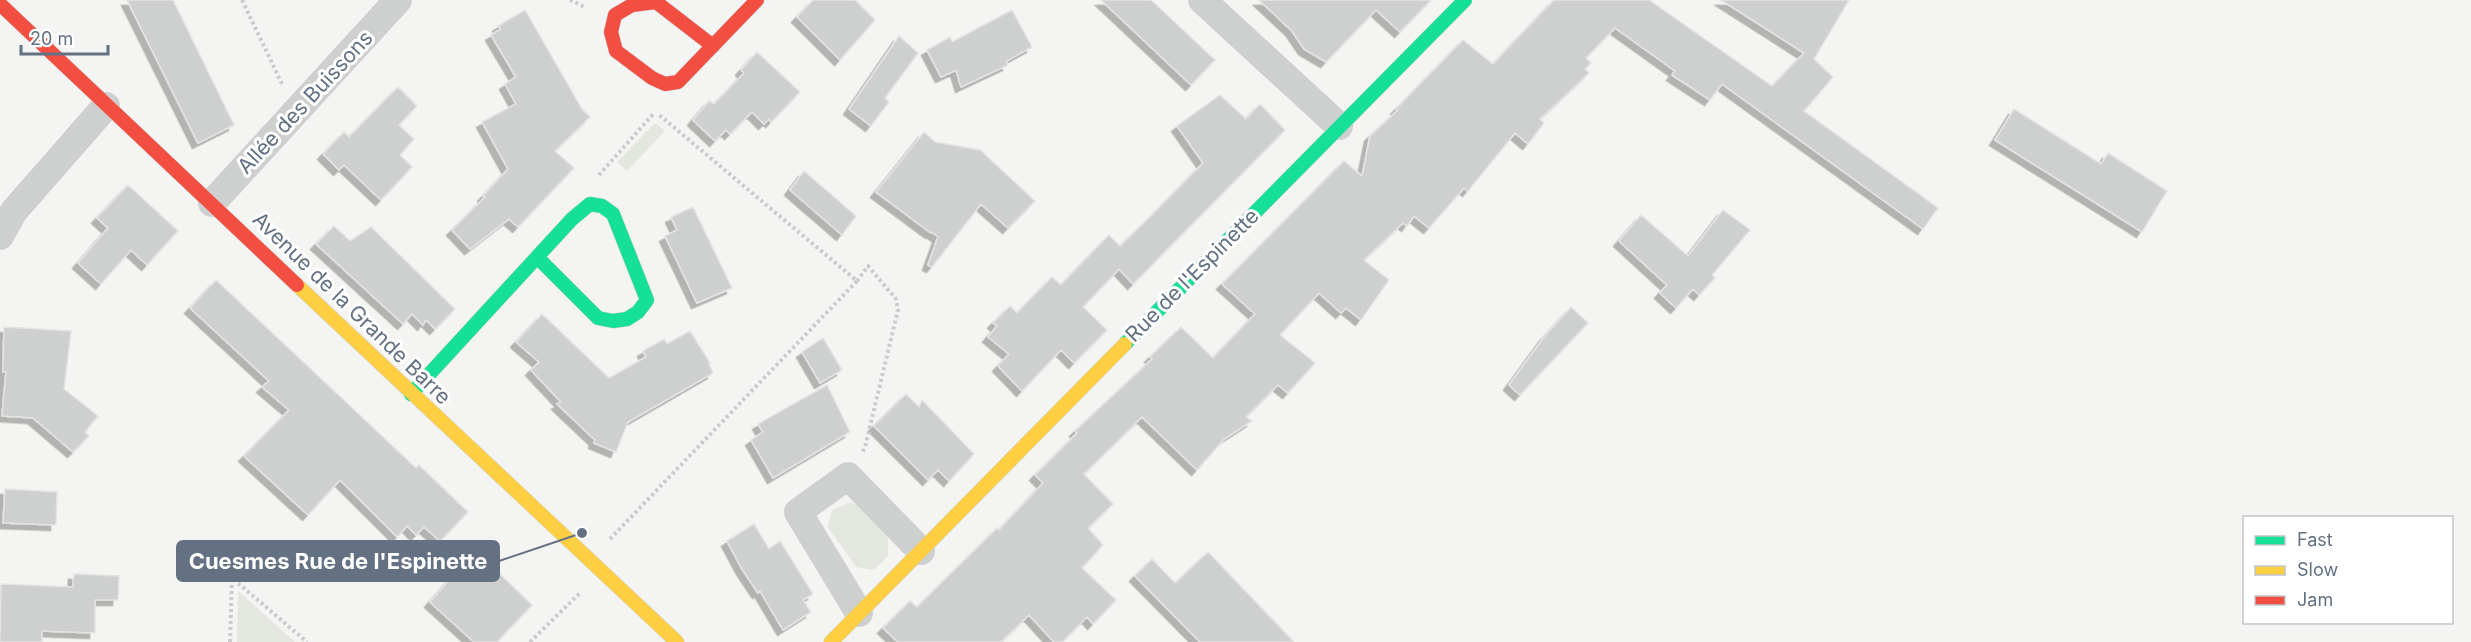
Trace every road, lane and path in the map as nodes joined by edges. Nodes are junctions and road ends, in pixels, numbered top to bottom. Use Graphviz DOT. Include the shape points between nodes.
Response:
graph roads {
  1 [pos="242,0"];
  2 [pos="398,0"];
  3 [pos="758,0"];
  4 [pos="1202,0"];
  5 [pos="1465,0"];
  6 [pos="0,4"];
  7 [pos="713,46"];
  8 [pos="106,106"];
  9 [pos="296,113"];
  10 [pos="1339,126"];
  11 [pos="599,174"];
  12 [pos="212,203"];
  13 [pos="0,236"];
  14 [pos="538,258"];
  15 [pos="857,281"];
  16 [pos="411,394"];
  17 [pos="848,476"];
  18 [pos="921,551"];
  19 [pos="601,572"];
  20 [pos="860,613"];
  21 [pos="230,642"];
  22 [pos="307,642"];
  23 [pos="530,642"];
  24 [pos="677,642"];
  25 [pos="831,642"];
  1 -- 9 [label="path"];
  2 -- 9 [label="street, Allée des Buissons"];
  3 -- 7 [label="street"];
  4 -- 10 [label="street"];
  5 -- 10 [label="street, Rue de l'Espinette"];
  6 -- 8 [label="street, Avenue de la Grande Barre"];
  7 -- 7 [label="street" via="656,2 632,5 615,15 611,32 616,51 664,84 678,82"];
  8 -- 12 [label="street, Avenue de la Grande Barre"];
  8 -- 13 [label="street" via="14,211"];
  9 -- 12 [label="street, Allée des Buissons"];
  10 -- 18 [label="street, Rue de l'Espinette"];
  11 -- 15 [label="path" via="656,112"];
  12 -- 16 [label="street, Avenue de la Grande Barre"];
  14 -- 14 [label="street" via="598,318 612,323 624,321 642,310 647,300 613,214 603,206 590,204"];
  14 -- 16 [label="street"];
  15 -- 17 [label="path" via="868,266 896,298 898,310 865,447"];
  15 -- 19 [label="path" via="603,546"];
  16 -- 19 [label="street, Avenue de la Grande Barre"];
  17 -- 18 [label="street"];
  17 -- 20 [label="street" via="798,512"];
  18 -- 20 [label="street, Rue de l'Espinette"];
  19 -- 23 [label="path"];
  19 -- 24 [label="street, Avenue de la Grande Barre"];
  20 -- 25 [label="street, Rue de l'Espinette"];
  21 -- 22 [label="path" via="232,578"];
}
